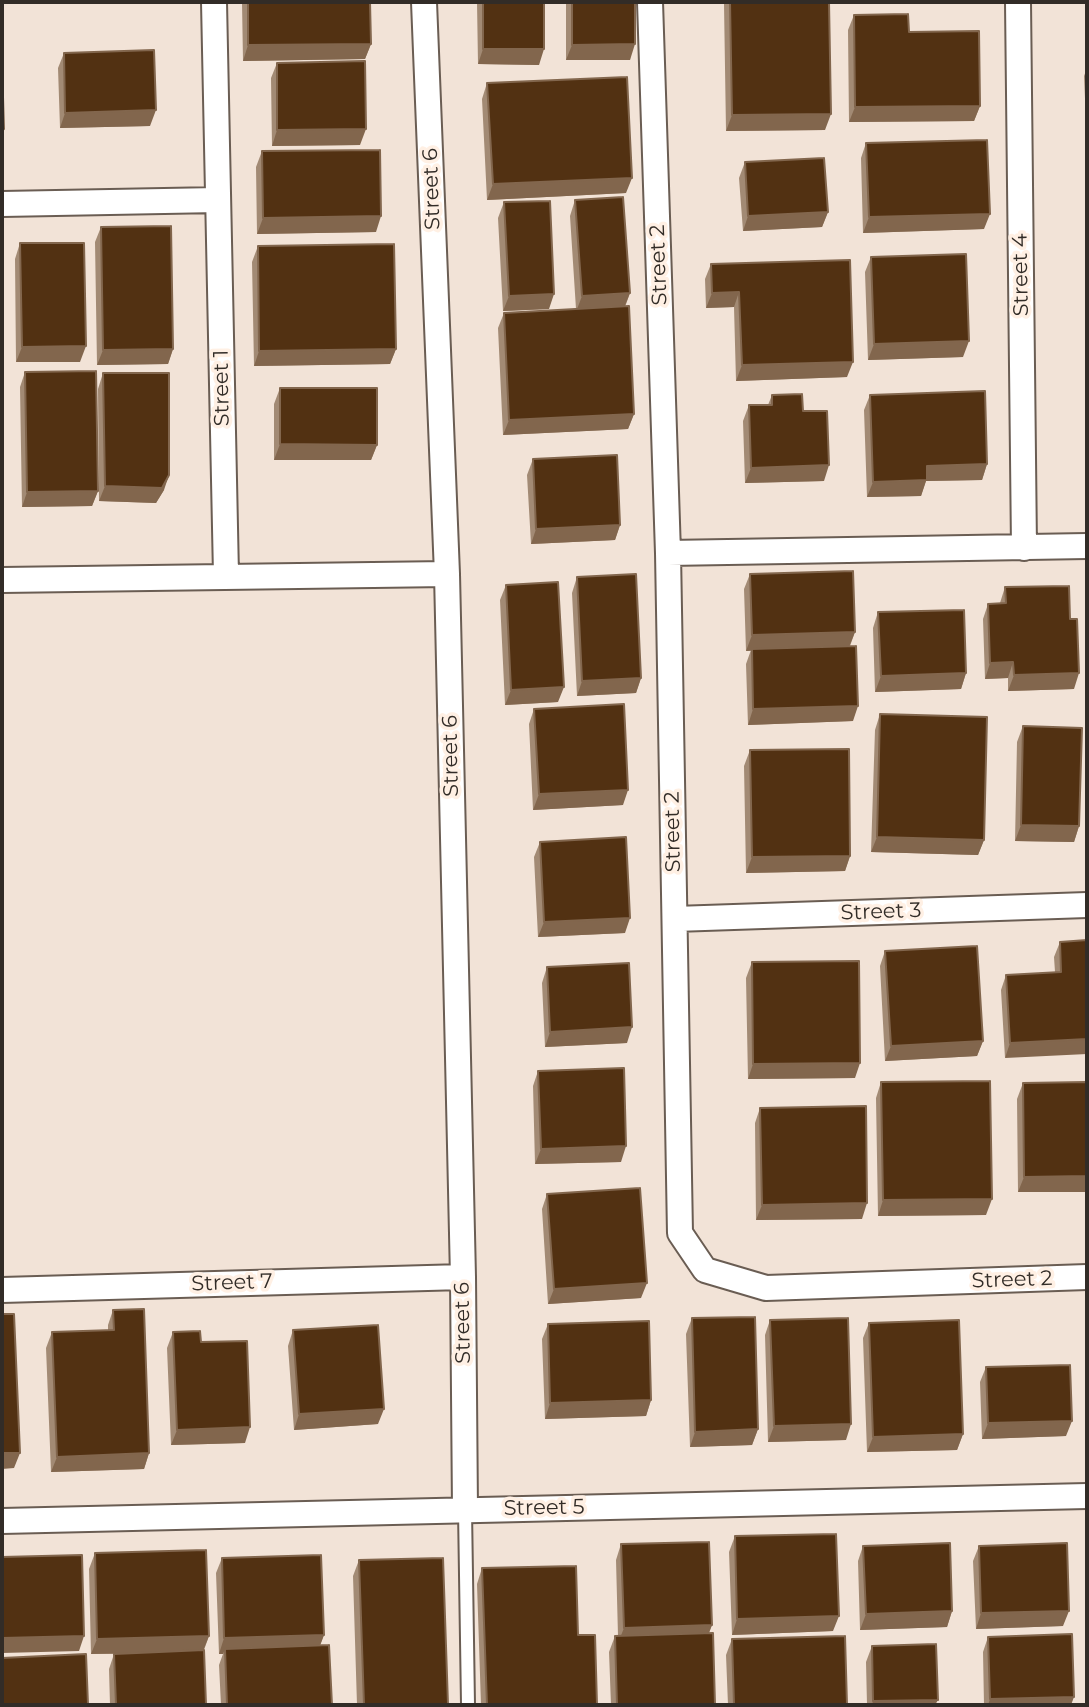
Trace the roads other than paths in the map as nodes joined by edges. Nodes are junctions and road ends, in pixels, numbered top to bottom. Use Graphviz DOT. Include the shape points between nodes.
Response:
graph roads {
  1 [pos="214,2"];
  2 [pos="424,2"];
  3 [pos="650,2"];
  4 [pos="1018,2"];
  5 [pos="218,200"];
  6 [pos="2,204"];
  7 [pos="1087,546"];
  8 [pos="1024,548"];
  9 [pos="668,553"];
  10 [pos="447,574"];
  11 [pos="226,575"];
  12 [pos="2,579"];
  13 [pos="1087,905"];
  14 [pos="675,919"];
  15 [pos="463,1277"];
  16 [pos="1087,1277"];
  17 [pos="2,1290"];
  18 [pos="1087,1496"];
  19 [pos="465,1510"];
  20 [pos="2,1521"];
  21 [pos="468,1705"];
  1 -- 5 [label="street, Street 1"];
  2 -- 10 [label="street, Street 6"];
  3 -- 9 [label="street, Street 2"];
  4 -- 8 [label="street, Street 4"];
  5 -- 6 [label="street"];
  5 -- 11 [label="street, Street 1"];
  7 -- 8 [label="street"];
  8 -- 9 [label="street"];
  9 -- 14 [label="street, Street 2"];
  10 -- 11 [label="street"];
  10 -- 15 [label="street, Street 6"];
  11 -- 12 [label="street"];
  13 -- 14 [label="street, Street 3"];
  14 -- 16 [label="street, Street 2" via="680,1233 705,1270 766,1288"];
  15 -- 17 [label="street, Street 7"];
  15 -- 19 [label="street, Street 6"];
  18 -- 19 [label="street, Street 5"];
  19 -- 20 [label="street, Street 5"];
  19 -- 21 [label="lane"];
}
